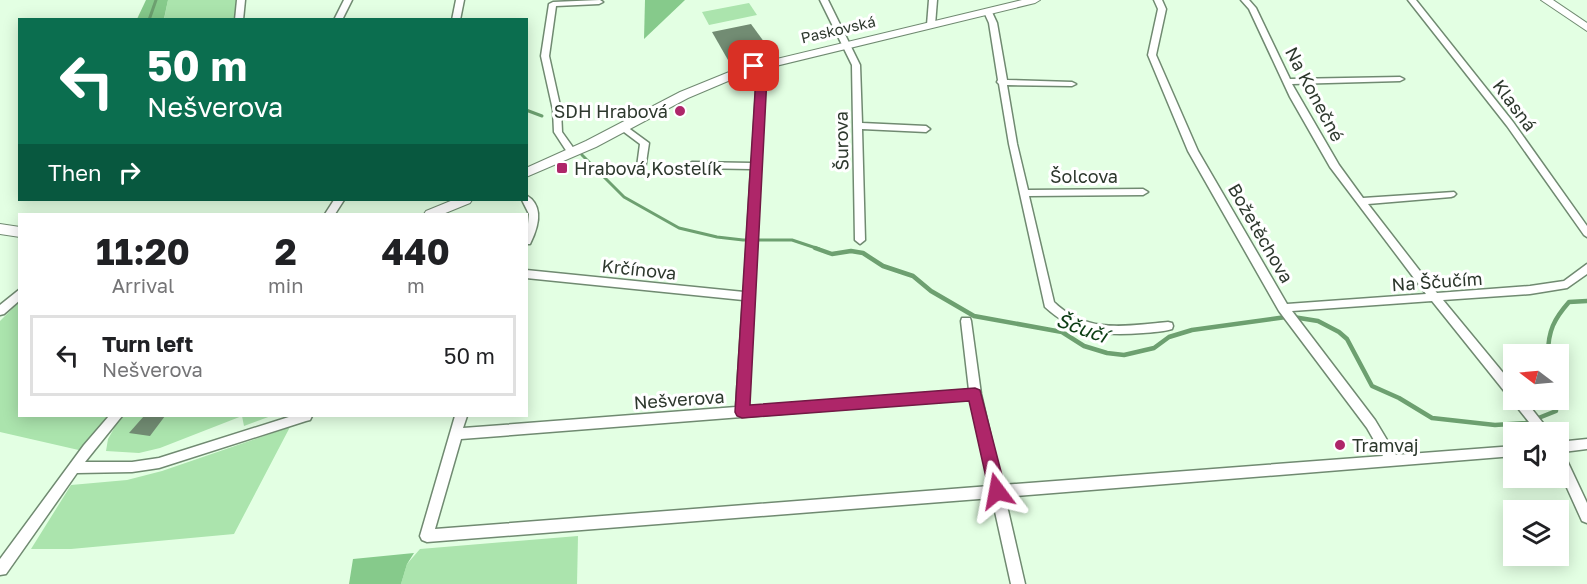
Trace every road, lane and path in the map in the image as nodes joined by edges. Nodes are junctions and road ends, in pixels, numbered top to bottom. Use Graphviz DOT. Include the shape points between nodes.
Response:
graph roads {
  1 [pos="240,0"];
  2 [pos="348,0"];
  3 [pos="460,0"];
  4 [pos="824,0"];
  5 [pos="933,0"];
  6 [pos="1035,0"];
  7 [pos="1158,0"];
  8 [pos="1245,0"];
  9 [pos="1412,0"];
  10 [pos="1546,0"];
  11 [pos="599,2"];
  12 [pos="988,12"];
  13 [pos="239,18"];
  14 [pos="339,18"];
  15 [pos="456,18"];
  16 [pos="931,25"];
  17 [pos="1587,28"];
  18 [pos="846,43"];
  19 [pos="754,66"];
  20 [pos="1400,79"];
  21 [pos="1001,82"];
  22 [pos="1287,82"];
  23 [pos="1072,84"];
  24 [pos="858,126"];
  25 [pos="623,127"];
  26 [pos="926,129"];
  27 [pos="572,153"];
  28 [pos="692,165"];
  29 [pos="756,166"];
  30 [pos="528,172"];
  31 [pos="641,174"];
  32 [pos="1143,192"];
  33 [pos="1025,193"];
  34 [pos="1451,194"];
  35 [pos="528,200"];
  36 [pos="463,201"];
  37 [pos="1361,201"];
  38 [pos="433,213"];
  39 [pos="0,229"];
  40 [pos="18,232"];
  41 [pos="1587,233"];
  42 [pos="528,235"];
  43 [pos="860,240"];
  44 [pos="1587,268"];
  45 [pos="528,274"];
  46 [pos="18,295"];
  47 [pos="749,297"];
  48 [pos="1435,298"];
  49 [pos="1284,309"];
  50 [pos="0,311"];
  51 [pos="966,321"];
  52 [pos="1168,326"];
  53 [pos="1503,381"];
  54 [pos="975,394"];
  55 [pos="1525,410"];
  56 [pos="742,412"];
  57 [pos="115,417"];
  58 [pos="303,417"];
  59 [pos="461,417"];
  60 [pos="1535,422"];
  61 [pos="457,434"];
  62 [pos="1587,444"];
  63 [pos="1569,446"];
  64 [pos="1503,452"];
  65 [pos="1393,461"];
  66 [pos="75,468"];
  67 [pos="1569,477"];
  68 [pos="997,491"];
  69 [pos="1587,517"];
  70 [pos="1,569"];
  71 [pos="1018,584"];
  1 -- 13 [label="street"];
  2 -- 14 [label="street"];
  3 -- 15 [label="street"];
  4 -- 18 [label="street, Šurova"];
  5 -- 16 [label="street"];
  6 -- 12 [label="main road, Paskovská"];
  7 -- 49 [label="street, Božetěchova" via="1162,9 1152,55 1193,150"];
  8 -- 22 [label="street, Na Konečné"];
  9 -- 41 [label="street, Klasná" via="1510,124"];
  10 -- 17 [label="main road"];
  11 -- 27 [label="street" via="553,4 545,56 558,132"];
  12 -- 16 [label="main road, Paskovská"];
  12 -- 21 [label="street, Šolcova"];
  16 -- 18 [label="main road, Paskovská"];
  18 -- 19 [label="main road, Paskovská"];
  18 -- 24 [label="street, Šurova" via="856,65"];
  19 -- 25 [label="main road, Paskovská" via="693,90"];
  19 -- 29 [label="street" via="761,74"];
  20 -- 22 [label="street"];
  21 -- 23 [label="street"];
  21 -- 33 [label="street, Šolcova"];
  22 -- 37 [label="street, Na Konečné" via="1335,167"];
  24 -- 26 [label="street"];
  24 -- 43 [label="street, Šurova"];
  25 -- 27 [label="main road, Paskovská"];
  25 -- 31 [label="street" via="645,143"];
  27 -- 30 [label="main road, Paskovská"];
  28 -- 29 [label="street"];
  29 -- 47 [label="street"];
  32 -- 33 [label="street, Šolcova"];
  33 -- 52 [label="street, Šolcova" via="1049,304 1057,314 1084,326 1119,330"];
  34 -- 37 [label="street"];
  35 -- 42 [label="street" via="535,216"];
  36 -- 38 [label="main road"];
  37 -- 48 [label="street, Na Konečné"];
  39 -- 40 [label="main road"];
  44 -- 48 [label="street, Na Ščučím" via="1567,284 1530,291"];
  45 -- 47 [label="street, Krčínova"];
  46 -- 50 [label="street"];
  47 -- 56 [label="street"];
  48 -- 49 [label="street, Na Ščučím"];
  48 -- 53 [label="street, Na Konečné"];
  49 -- 65 [label="street, Božetěchova" via="1371,424"];
  51 -- 54 [label="street"];
  54 -- 56 [label="street, Nešverova"];
  54 -- 68 [label="street"];
  55 -- 60 [label="street"];
  56 -- 61 [label="street, Nešverova"];
  57 -- 66 [label="street"];
  58 -- 66 [label="street" via="159,463"];
  59 -- 61 [label="street"];
  61 -- 68 [label="street" via="427,536"];
  62 -- 63 [label="street"];
  64 -- 65 [label="street"];
  65 -- 68 [label="street"];
  66 -- 70 [label="street"];
  67 -- 69 [label="street"];
  68 -- 71 [label="street"];
}
